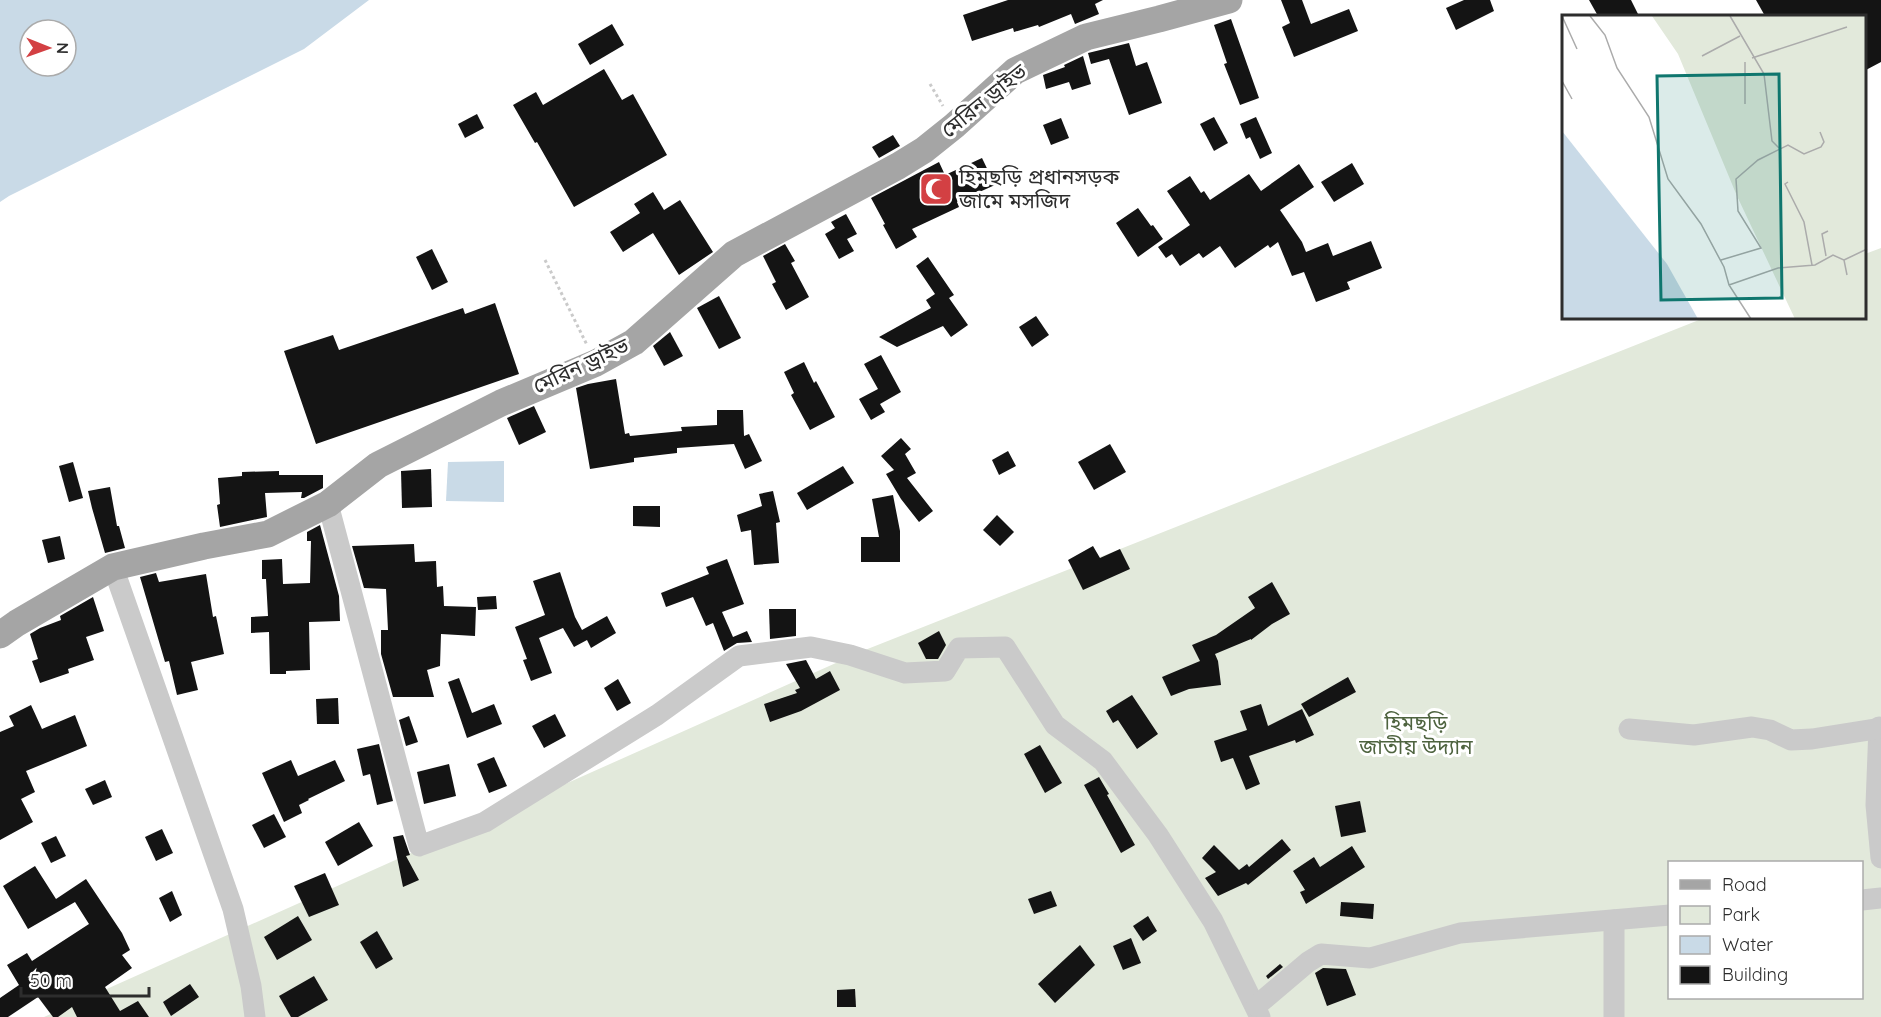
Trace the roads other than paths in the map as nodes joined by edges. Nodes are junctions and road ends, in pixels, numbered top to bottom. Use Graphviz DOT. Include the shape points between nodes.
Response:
graph roads {
  1 [pos="1229,0"];
  2 [pos="328,504"];
  3 [pos="113,567"];
  4 [pos="0,635"];
  5 [pos="1880,727"];
  6 [pos="1629,729"];
  7 [pos="1881,847"];
  8 [pos="1881,898"];
  9 [pos="1863,900"];
  10 [pos="1668,915"];
  11 [pos="1614,920"];
  12 [pos="1258,1012"];
  13 [pos="255,1017"];
  14 [pos="1614,1017"];
  1 -- 2 [label="main road, মেরিন ড্রাইভ" via="1086,37 1015,71 924,150 734,254 634,342 378,465"];
  2 -- 3 [label="main road, মেরিন ড্রাইভ" via="268,534"];
  2 -- 12 [label="street" via="418,846 485,822 657,715 739,656 811,647 905,673 945,670 959,648 1005,647 1055,725 1103,760 1158,835 1213,921"];
  3 -- 4 [label="main road, মেরিন ড্রাইভ"];
  3 -- 13 [label="street" via="232,909"];
  5 -- 6 [label="street" via="1791,740 1752,727 1694,735"];
  5 -- 7 [label="street" via="1876,805"];
  8 -- 9 [label="street"];
  10 -- 11 [label="street"];
  11 -- 12 [label="street" via="1460,933 1370,958 1321,954"];
  11 -- 14 [label="street"];
}
